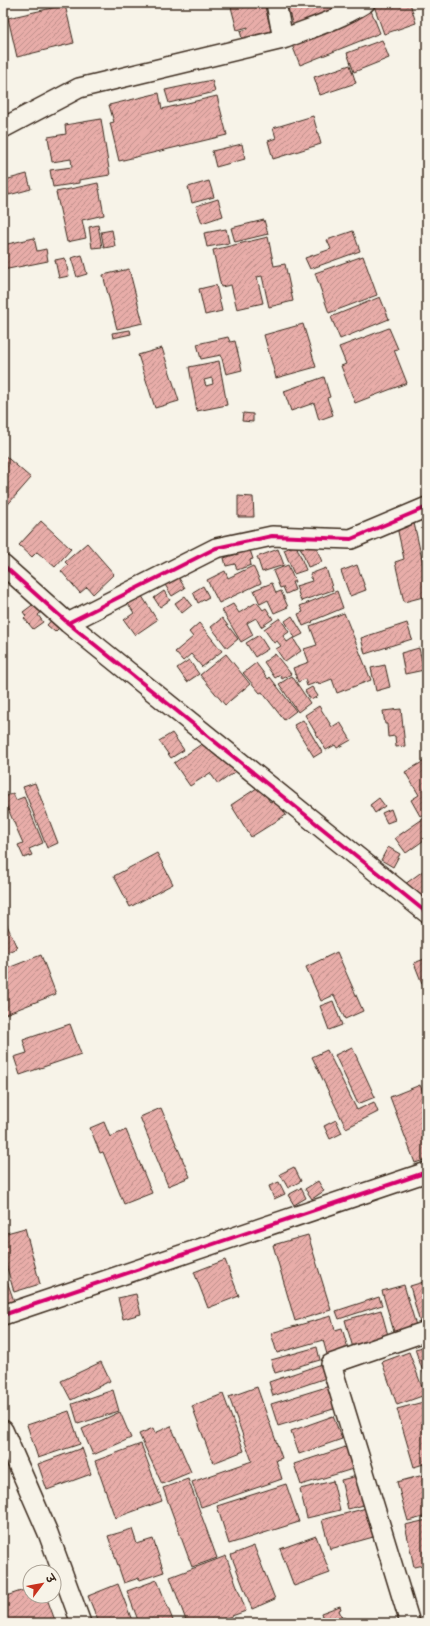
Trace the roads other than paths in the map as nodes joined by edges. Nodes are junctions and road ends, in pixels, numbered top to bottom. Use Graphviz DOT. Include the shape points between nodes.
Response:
graph roads {
  1 [pos="276,3"];
  2 [pos="365,3"];
  3 [pos="283,39"];
  4 [pos="3,128"];
  5 [pos="427,507"];
  6 [pos="3,565"];
  7 [pos="68,623"];
  8 [pos="427,913"];
  9 [pos="427,1172"];
  10 [pos="3,1315"];
  11 [pos="427,1331"];
  12 [pos="3,1430"];
  13 [pos="81,1623"];
  14 [pos="410,1623"];
  1 -- 3 [label="street"];
  2 -- 3 [label="street" via="348,13"];
  3 -- 4 [label="street" via="79,88"];
  5 -- 7 [label="street" via="351,539 272,536 216,548"];
  6 -- 7 [label="street"];
  7 -- 8 [label="street"];
  9 -- 10 [label="street"];
  11 -- 14 [label="street" via="331,1364"];
  12 -- 13 [label="street" via="48,1534"];
}
